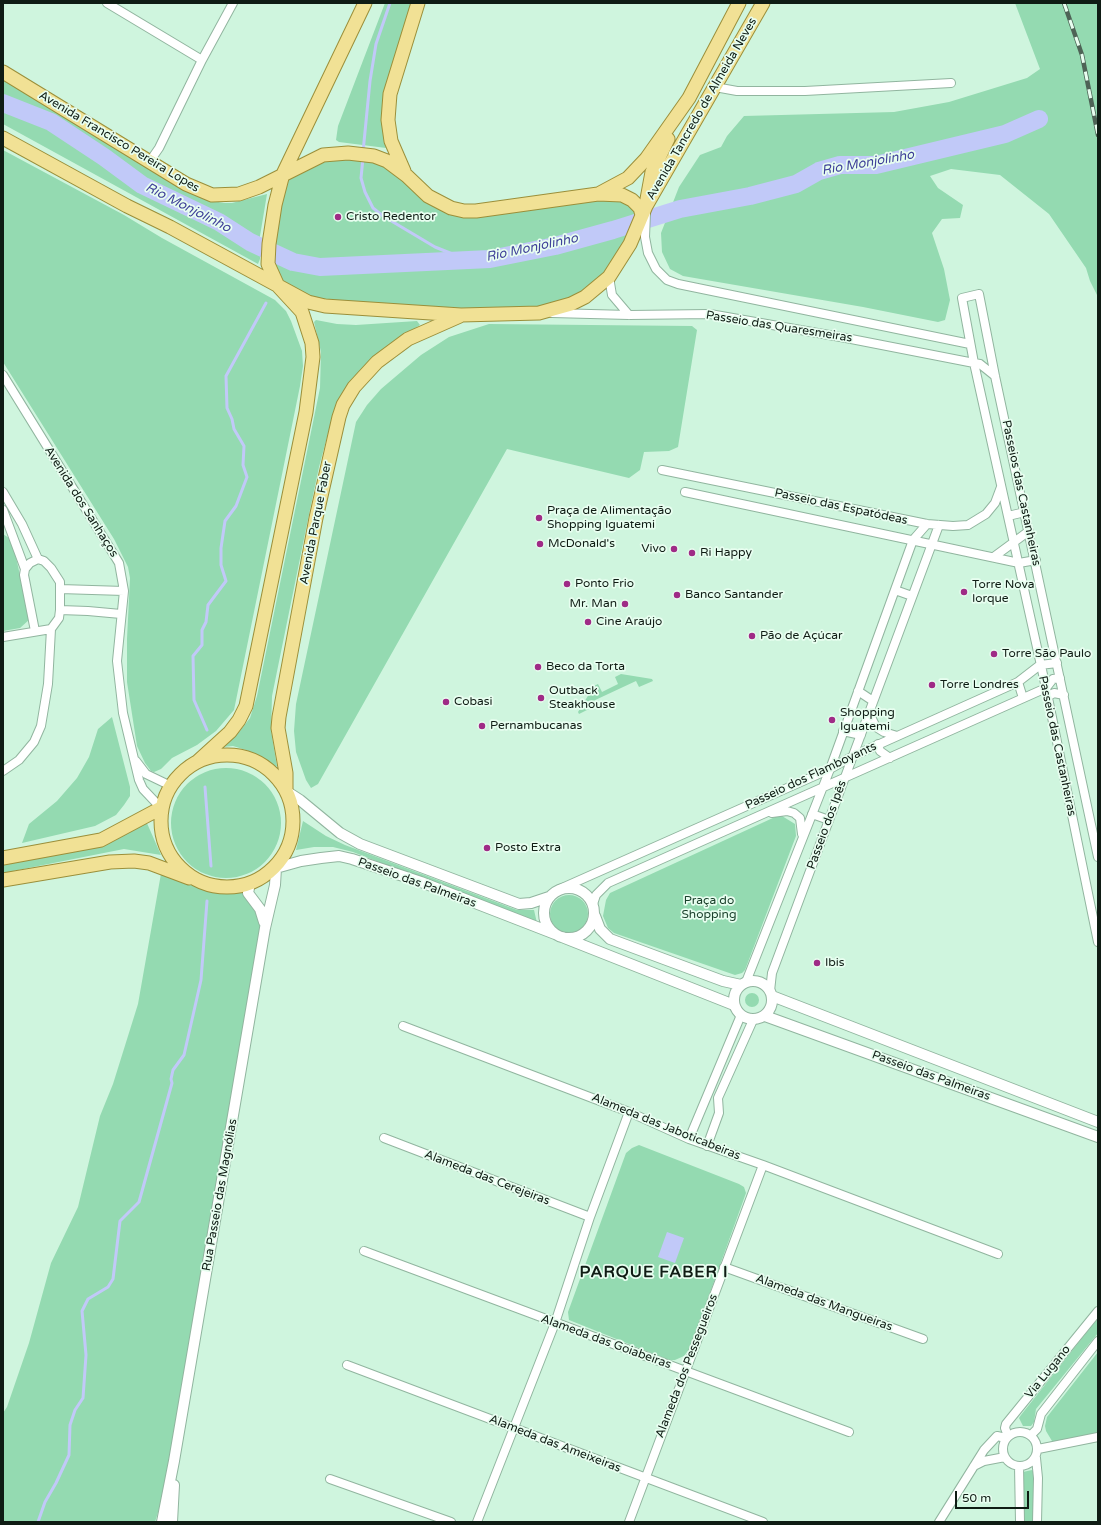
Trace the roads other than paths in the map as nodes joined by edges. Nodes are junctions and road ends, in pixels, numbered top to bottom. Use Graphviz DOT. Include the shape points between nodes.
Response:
graph roads {
  1 [pos="107,3"];
  2 [pos="233,3"];
  3 [pos="366,3"];
  4 [pos="418,3"];
  5 [pos="739,3"];
  6 [pos="763,3"];
  7 [pos="202,60"];
  8 [pos="3,72"];
  9 [pos="951,83"];
  10 [pos="715,87"];
  11 [pos="689,98"];
  12 [pos="3,138"];
  13 [pos="150,161"];
  14 [pos="283,174"];
  15 [pos="407,176"];
  16 [pos="598,194"];
  17 [pos="645,211"];
  18 [pos="609,277"];
  19 [pos="275,281"];
  20 [pos="539,313"];
  21 [pos="461,315"];
  22 [pos="629,315"];
  23 [pos="970,344"];
  24 [pos="974,363"];
  25 [pos="3,375"];
  26 [pos="995,376"];
  27 [pos="662,470"];
  28 [pos="1001,486"];
  29 [pos="3,492"];
  30 [pos="685,492"];
  31 [pos="3,510"];
  32 [pos="1025,512"];
  33 [pos="1008,516"];
  34 [pos="927,524"];
  35 [pos="938,525"];
  36 [pos="7,527"];
  37 [pos="1029,531"];
  38 [pos="913,540"];
  39 [pos="932,543"];
  40 [pos="1014,543"];
  41 [pos="995,556"];
  42 [pos="38,559"];
  43 [pos="1036,560"];
  44 [pos="1019,563"];
  45 [pos="25,569"];
  46 [pos="60,589"];
  47 [pos="895,590"];
  48 [pos="124,591"];
  49 [pos="912,596"];
  50 [pos="60,610"];
  51 [pos="121,614"];
  52 [pos="51,629"];
  53 [pos="35,631"];
  54 [pos="3,637"];
  55 [pos="1057,663"];
  56 [pos="1040,665"];
  57 [pos="1060,678"];
  58 [pos="1018,682"];
  59 [pos="1046,688"];
  60 [pos="858,691"];
  61 [pos="1064,695"];
  62 [pos="1047,697"];
  63 [pos="1023,698"];
  64 [pos="873,702"];
  65 [pos="868,713"];
  66 [pos="843,731"];
  67 [pos="860,735"];
  68 [pos="897,736"];
  69 [pos="878,744"];
  70 [pos="853,756"];
  71 [pos="133,757"];
  72 [pos="890,758"];
  73 [pos="197,762"];
  74 [pos="830,769"];
  75 [pos="3,771"];
  76 [pos="845,778"];
  77 [pos="797,783"];
  78 [pos="171,786"];
  79 [pos="822,788"];
  80 [pos="286,791"];
  81 [pos="802,796"];
  82 [pos="161,808"];
  83 [pos="765,813"];
  84 [pos="812,814"];
  85 [pos="829,820"];
  86 [pos="802,839"];
  87 [pos="1098,857"];
  88 [pos="3,858"];
  89 [pos="276,868"];
  90 [pos="192,879"];
  91 [pos="3,880"];
  92 [pos="250,883"];
  93 [pos="562,888"];
  94 [pos="549,897"];
  95 [pos="593,904"];
  96 [pos="595,916"];
  97 [pos="265,928"];
  98 [pos="559,935"];
  99 [pos="1098,942"];
  100 [pos="744,984"];
  101 [pos="771,994"];
  102 [pos="734,1004"];
  103 [pos="741,1015"];
  104 [pos="765,1016"];
  105 [pos="753,1020"];
  106 [pos="403,1026"];
  107 [pos="707,1094"];
  108 [pos="718,1098"];
  109 [pos="629,1112"];
  110 [pos="1098,1122"];
  111 [pos="1098,1137"];
  112 [pos="384,1138"];
  113 [pos="688,1139"];
  114 [pos="707,1146"];
  115 [pos="763,1165"];
  116 [pos="590,1217"];
  117 [pos="364,1251"];
  118 [pos="998,1254"];
  119 [pos="724,1267"];
  120 [pos="1098,1310"];
  121 [pos="555,1323"];
  122 [pos="924,1339"];
  123 [pos="1098,1341"];
  124 [pos="347,1365"];
  125 [pos="685,1371"];
  126 [pos="513,1428"];
  127 [pos="849,1432"];
  128 [pos="1032,1435"];
  129 [pos="1007,1437"];
  130 [pos="1098,1437"];
  131 [pos="1038,1449"];
  132 [pos="1005,1457"];
  133 [pos="1036,1458"];
  134 [pos="174,1461"];
  135 [pos="973,1466"];
  136 [pos="1019,1466"];
  137 [pos="644,1478"];
  138 [pos="330,1479"];
  139 [pos="162,1522"];
  140 [pos="172,1522"];
  141 [pos="451,1522"];
  142 [pos="477,1522"];
  143 [pos="629,1522"];
  144 [pos="763,1522"];
  145 [pos="939,1522"];
  146 [pos="1020,1522"];
  147 [pos="1037,1522"];
  1 -- 7 [label="street"];
  2 -- 7 [label="street"];
  3 -- 14 [label="main road"];
  4 -- 15 [label="main road" via="390,94 388,114 391,141"];
  5 -- 11 [label="main road, Avenida Tancredo de Almeida Neves"];
  6 -- 10 [label="main road, Avenida Tancredo de Almeida Neves"];
  7 -- 13 [label="street" via="159,148"];
  8 -- 13 [label="main road, Avenida Francisco Pereira Lopes"];
  9 -- 10 [label="street" via="805,91 737,91"];
  10 -- 17 [label="main road, Avenida Tancredo de Almeida Neves"];
  11 -- 16 [label="main road, Avenida Tancredo de Almeida Neves" via="646,159 632,173"];
  11 -- 17 [label="main road" via="652,172"];
  12 -- 19 [label="main road"];
  13 -- 14 [label="main road, Avenida Francisco Pereira Lopes" via="186,184 212,195 239,194"];
  14 -- 15 [label="main road, Avenida Francisco Pereira Lopes" via="323,156 348,153 374,156 387,161"];
  14 -- 19 [label="main road" via="269,244 268,264"];
  15 -- 16 [label="main road, Avenida Francisco Pereira Lopes" via="428,196 451,208 464,211"];
  16 -- 17 [label="main road" via="622,195"];
  17 -- 18 [label="main road" via="630,244"];
  17 -- 23 [label="street, Passeio das Quaresmeiras" via="648,253 656,269 667,280"];
  18 -- 20 [label="main road" via="590,294 572,304"];
  18 -- 22 [label="street" via="612,295"];
  19 -- 21 [label="main road" via="308,302 325,306"];
  19 -- 73 [label="main road" via="302,312 312,343 313,357 306,412 246,706 230,732"];
  20 -- 21 [label="main road"];
  20 -- 22 [label="street, Passeio das Quaresmeiras"];
  21 -- 80 [label="main road, Avenida Parque Faber" via="408,339 383,358 354,387 338,417 316,518 279,717 278,728 286,773"];
  22 -- 24 [label="street, Passeio das Quaresmeiras" via="710,314"];
  23 -- 24 [label="street"];
  23 -- 26 [label="street, Passeios das Castanheiras" via="962,298 979,294"];
  24 -- 26 [label="street, Passeio das Quaresmeiras" via="980,364"];
  24 -- 28 [label="street, Passeio das Castanheiras"];
  25 -- 48 [label="street, Avenida dos Sanhaços" via="113,551 120,568"];
  26 -- 32 [label="street, Passeios das Castanheiras"];
  27 -- 34 [label="street, Passeio das Espatódeas"];
  28 -- 33 [label="street, Passeio das Castanheiras"];
  28 -- 35 [label="street, Passeio das Espatódeas" via="995,503 981,519 960,526"];
  29 -- 42 [label="street" via="22,524"];
  30 -- 38 [label="street, Passeio das Espatódeas"];
  31 -- 36 [label="street"];
  32 -- 33 [label="street"];
  32 -- 37 [label="street, Passeios das Castanheiras"];
  33 -- 40 [label="street, Passeio das Castanheiras"];
  34 -- 35 [label="street, Passeio das Espatódeas"];
  34 -- 38 [label="street"];
  35 -- 39 [label="street, Passeio dos Ipês"];
  36 -- 45 [label="street"];
  37 -- 40 [label="street"];
  37 -- 43 [label="street, Passeios das Castanheiras"];
  38 -- 39 [label="street, Passeio das Espatódeas"];
  38 -- 47 [label="street, Passeio dos Ipês"];
  39 -- 41 [label="street, Passeio das Espatódeas"];
  39 -- 49 [label="street, Passeio dos Ipês"];
  40 -- 41 [label="street"];
  40 -- 44 [label="street, Passeio das Castanheiras"];
  41 -- 44 [label="street, Passeio das Espatódeas"];
  42 -- 45 [label="street"];
  42 -- 46 [label="street" via="51,568 60,582"];
  43 -- 44 [label="street"];
  43 -- 55 [label="street, Passeios das Castanheiras"];
  44 -- 56 [label="street, Passeio das Castanheiras"];
  45 -- 53 [label="street"];
  46 -- 48 [label="street"];
  46 -- 50 [label="street"];
  47 -- 49 [label="street"];
  47 -- 60 [label="street, Passeio dos Ipês"];
  48 -- 51 [label="street, Avenida dos Sanhaços"];
  49 -- 64 [label="street, Passeio dos Ipês"];
  50 -- 51 [label="street"];
  50 -- 52 [label="street" via="59,618"];
  51 -- 71 [label="street, Avenida dos Sanhaços" via="117,661 119,685"];
  52 -- 53 [label="street"];
  52 -- 75 [label="street" via="48,684 41,726 34,742 19,760"];
  53 -- 54 [label="street"];
  55 -- 56 [label="street"];
  55 -- 57 [label="street, Passeios das Castanheiras"];
  56 -- 58 [label="street, Passeio dos Flamboyants"];
  56 -- 59 [label="street, Passeio das Castanheiras"];
  57 -- 59 [label="street, Passeio dos Flamboyants" via="1053,679"];
  57 -- 61 [label="street, Passeios das Castanheiras"];
  58 -- 63 [label="street"];
  58 -- 68 [label="street, Passeio dos Flamboyants"];
  59 -- 62 [label="street, Passeio das Castanheiras"];
  59 -- 63 [label="street, Passeio dos Flamboyants"];
  60 -- 64 [label="street"];
  60 -- 66 [label="street, Passeio dos Ipês"];
  61 -- 62 [label="street" via="1054,693"];
  61 -- 87 [label="street, Passeios das Castanheiras"];
  62 -- 99 [label="street, Passeio das Castanheiras"];
  63 -- 72 [label="street, Passeio dos Flamboyants"];
  64 -- 65 [label="street, Passeio dos Ipês"];
  65 -- 67 [label="street, Passeio dos Ipês"];
  65 -- 68 [label="street" via="876,727"];
  66 -- 67 [label="street"];
  66 -- 74 [label="street, Passeio dos Ipês"];
  67 -- 70 [label="street, Passeio dos Ipês"];
  68 -- 69 [label="street, Passeio dos Flamboyants"];
  69 -- 70 [label="street, Passeio dos Flamboyants"];
  69 -- 72 [label="street" via="880,751"];
  70 -- 74 [label="street, Passeio dos Flamboyants"];
  70 -- 76 [label="street, Passeio dos Ipês"];
  71 -- 78 [label="street, Avenida dos Sanhaços" via="146,774"];
  71 -- 82 [label="street, Avenida dos Sanhaços" via="143,789"];
  72 -- 76 [label="street, Passeio dos Flamboyants"];
  73 -- 78 [label="main road" via="182,772"];
  73 -- 80 [label="main road" via="219,755 242,756 264,765"];
  74 -- 77 [label="street, Passeio dos Flamboyants"];
  74 -- 79 [label="street, Passeio dos Ipês"];
  76 -- 79 [label="street, Passeio dos Flamboyants"];
  76 -- 85 [label="street, Passeio dos Ipês"];
  77 -- 81 [label="street" via="804,789"];
  77 -- 93 [label="street, Passeio dos Flamboyants"];
  78 -- 82 [label="main road"];
  79 -- 81 [label="street, Passeio dos Flamboyants"];
  79 -- 84 [label="street, Passeio dos Ipês"];
  80 -- 89 [label="main road" via="292,808 293,828 288,848"];
  80 -- 94 [label="street, Passeio das Palmeiras" via="340,833 360,844 518,904"];
  81 -- 83 [label="street, Passeio dos Flamboyants"];
  82 -- 88 [label="main road" via="101,840"];
  82 -- 90 [label="main road" via="162,835 168,850"];
  83 -- 86 [label="street" via="794,813 800,818 803,828"];
  83 -- 95 [label="street, Passeio dos Flamboyants" via="608,883 596,895"];
  84 -- 85 [label="street"];
  84 -- 86 [label="street, Passeio dos Ipês"];
  85 -- 101 [label="street, Passeio dos Ipês" via="772,973"];
  86 -- 100 [label="street, Passeio dos Ipês"];
  89 -- 92 [label="main road"];
  89 -- 97 [label="street, Rua Passeio das Magnólias" via="275,886"];
  89 -- 98 [label="street, Passeio das Palmeiras" via="321,858 339,856 352,859 421,882"];
  90 -- 91 [label="main road" via="149,863 134,861 110,862"];
  90 -- 92 [label="main road" via="220,887"];
  92 -- 97 [label="street, Rua Passeio das Magnólias" via="248,893 260,908"];
  93 -- 94 [label="street"];
  93 -- 95 [label="street" via="578,889 586,893"];
  94 -- 98 [label="street" via="544,912 545,920 548,927"];
  95 -- 96 [label="street"];
  96 -- 98 [label="street" via="587,932 571,938"];
  96 -- 100 [label="street" via="600,929 610,939 723,981"];
  97 -- 134 [label="street, Rua Passeio das Magnólias"];
  98 -- 102 [label="street, Passeio das Palmeiras"];
  100 -- 101 [label="street" via="757,981 766,986"];
  100 -- 102 [label="street" via="735,994"];
  101 -- 104 [label="street" via="771,1007"];
  101 -- 110 [label="street, Passeio das Palmeiras"];
  102 -- 103 [label="street"];
  103 -- 105 [label="street"];
  103 -- 107 [label="street"];
  104 -- 105 [label="street"];
  104 -- 111 [label="street, Passeio das Palmeiras"];
  105 -- 108 [label="street"];
  106 -- 109 [label="street, Alameda das Jaboticabeiras"];
  107 -- 108 [label="street"];
  107 -- 113 [label="street"];
  108 -- 114 [label="street" via="718,1113"];
  109 -- 113 [label="street, Alameda das Jaboticabeiras"];
  109 -- 116 [label="street"];
  112 -- 116 [label="street, Alameda das Cerejeiras"];
  113 -- 114 [label="street, Alameda das Jaboticabeiras"];
  114 -- 115 [label="street, Alameda das Jaboticabeiras"];
  115 -- 118 [label="street, Alameda das Jaboticabeiras"];
  115 -- 119 [label="street, Alameda dos Pessegueiros"];
  116 -- 121 [label="street"];
  117 -- 121 [label="street, Alameda das Goiabeiras"];
  119 -- 122 [label="street, Alameda das Mangueiras"];
  119 -- 125 [label="street, Alameda dos Pessegueiros"];
  120 -- 129 [label="street, Via Lugano" via="1006,1424"];
  121 -- 125 [label="street, Alameda das Goiabeiras"];
  121 -- 126 [label="street"];
  123 -- 128 [label="street, Via Lugano" via="1041,1414 1037,1429"];
  124 -- 126 [label="street, Alameda das Ameixeiras"];
  125 -- 127 [label="street, Alameda das Goiabeiras"];
  125 -- 137 [label="street, Alameda dos Pessegueiros"];
  126 -- 137 [label="street, Alameda das Ameixeiras"];
  126 -- 142 [label="street"];
  128 -- 129 [label="street" via="1023,1431 1013,1432"];
  128 -- 131 [label="street"];
  129 -- 132 [label="street" via="1003,1447"];
  129 -- 135 [label="street" via="997,1436"];
  130 -- 131 [label="street"];
  131 -- 133 [label="street"];
  132 -- 135 [label="street"];
  132 -- 136 [label="street" via="1009,1462"];
  133 -- 136 [label="street" via="1030,1464"];
  133 -- 147 [label="street"];
  134 -- 139 [label="street, Rua Passeio das Magnólias"];
  134 -- 140 [label="street, Rua Passeio das Magnólias"];
  135 -- 145 [label="street"];
  136 -- 146 [label="street"];
  137 -- 143 [label="street, Alameda dos Pessegueiros"];
  137 -- 144 [label="street, Alameda das Ameixeiras"];
  138 -- 141 [label="street"];
}
